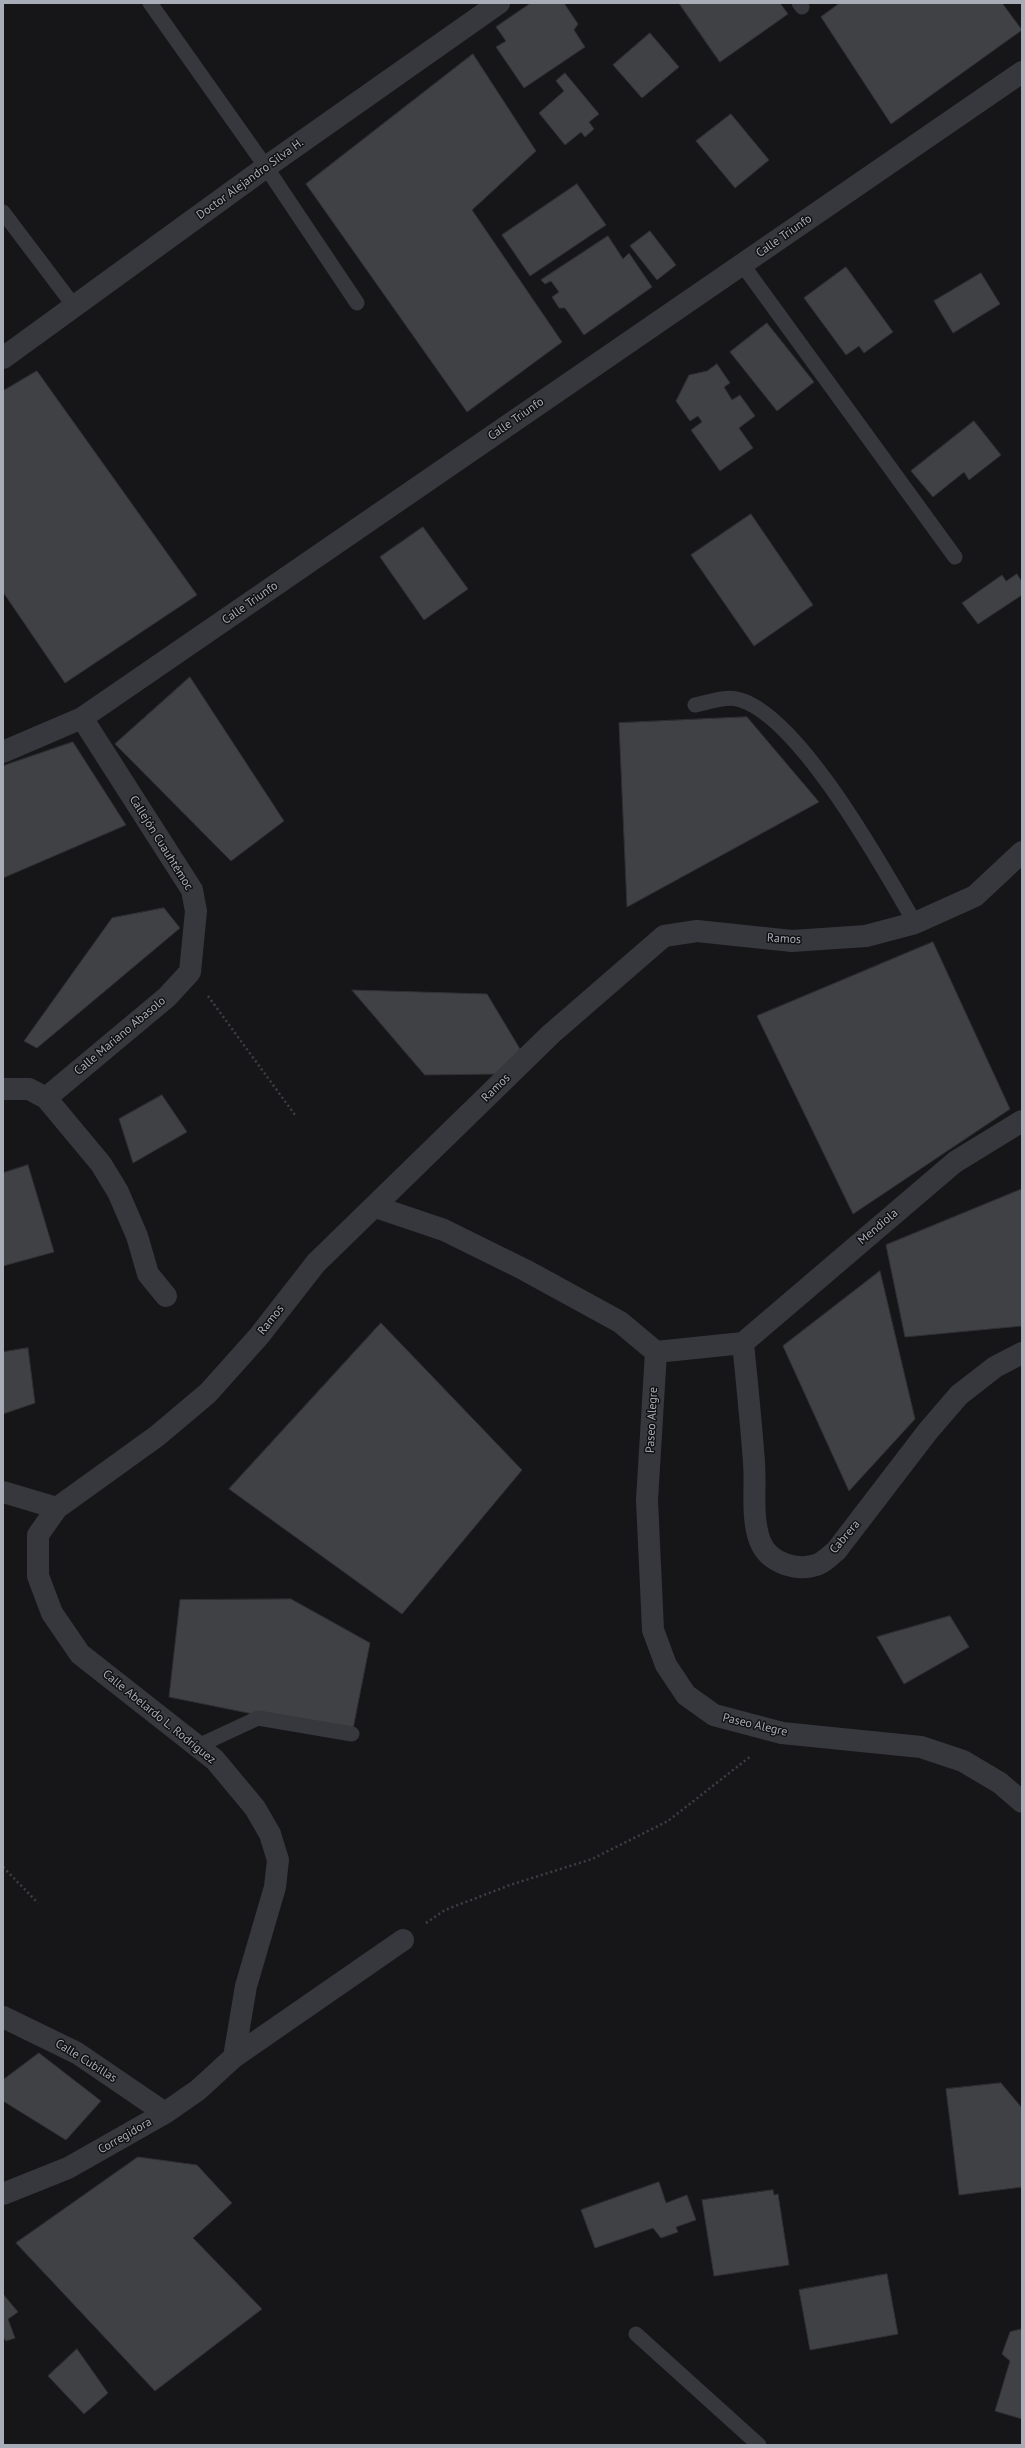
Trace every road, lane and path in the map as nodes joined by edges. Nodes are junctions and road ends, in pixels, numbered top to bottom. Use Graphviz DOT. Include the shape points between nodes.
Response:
graph roads {
  1 [pos="150,3"];
  2 [pos="499,3"];
  3 [pos="1022,72"];
  4 [pos="266,167"];
  5 [pos="3,212"];
  6 [pos="742,264"];
  7 [pos="357,303"];
  8 [pos="74,306"];
  9 [pos="3,358"];
  10 [pos="955,557"];
  11 [pos="695,705"];
  12 [pos="82,718"];
  13 [pos="3,752"];
  14 [pos="1022,852"];
  15 [pos="915,923"];
  16 [pos="190,972"];
  17 [pos="3,1089"];
  18 [pos="46,1098"];
  19 [pos="295,1115"];
  20 [pos="1022,1121"];
  21 [pos="376,1207"];
  22 [pos="166,1296"];
  23 [pos="743,1343"];
  24 [pos="656,1352"];
  25 [pos="1022,1353"];
  26 [pos="3,1492"];
  27 [pos="56,1508"];
  28 [pos="782,1733"];
  29 [pos="352,1734"];
  30 [pos="198,1746"];
  31 [pos="1022,1802"];
  32 [pos="3,1866"];
  33 [pos="38,1903"];
  34 [pos="403,1940"];
  35 [pos="3,2017"];
  36 [pos="234,2057"];
  37 [pos="165,2113"];
  38 [pos="3,2194"];
  39 [pos="636,2334"];
  40 [pos="759,2445"];
  1 -- 4 [label="lane"];
  2 -- 4 [label="street, Doctor Alejandro Silva H."];
  3 -- 6 [label="street, Calle Triunfo"];
  4 -- 7 [label="lane"];
  4 -- 8 [label="street, Doctor Alejandro Silva H."];
  5 -- 8 [label="lane"];
  6 -- 10 [label="lane"];
  6 -- 12 [label="street, Calle Triunfo"];
  8 -- 9 [label="street, Doctor Alejandro Silva H."];
  11 -- 15 [label="lane" via="735,698 757,707 797,742 862,831"];
  12 -- 13 [label="street, Calle Triunfo"];
  12 -- 16 [label="street, Callejón Cuauhtémoc" via="192,890 196,911"];
  14 -- 15 [label="street, Ramos" via="975,896"];
  15 -- 21 [label="street, Ramos" via="866,936 792,941 698,931 664,936 551,1034"];
  16 -- 18 [label="street, Calle Mariano Abasolo" via="167,997"];
  16 -- 19 [label="path"];
  17 -- 18 [label="street" via="29,1089"];
  18 -- 22 [label="street" via="101,1164 118,1192 138,1236 148,1274"];
  20 -- 23 [label="street, Mendiola" via="955,1162"];
  21 -- 24 [label="street" via="444,1230 525,1270 620,1322"];
  21 -- 27 [label="street, Ramos" via="316,1263 259,1336 208,1393 157,1436"];
  23 -- 24 [label="street"];
  23 -- 25 [label="street, Cabrera" via="760,1541 769,1554 785,1565 804,1568 820,1564 836,1551 958,1396 995,1367"];
  24 -- 28 [label="street, Paseo Alegre" via="647,1500 653,1630 666,1664 686,1695 714,1715"];
  26 -- 27 [label="street"];
  27 -- 30 [label="street, Calle Abelardo L. Rodríguez" via="38,1535 38,1576 52,1613 80,1654"];
  28 -- 31 [label="street, Paseo Alegre" via="921,1746 963,1761 1000,1783"];
  28 -- 34 [label="path" via="668,1821 592,1859 510,1885 445,1910"];
  29 -- 30 [label="lane" via="258,1718"];
  30 -- 36 [label="street, Calle Abelardo L. Rodríguez" via="214,1760 255,1808 270,1834 278,1860 275,1887 246,1986"];
  32 -- 33 [label="path"];
  34 -- 36 [label="street, Corregidora"];
  35 -- 37 [label="street, Calle Cubillas" via="77,2053"];
  36 -- 37 [label="street, Corregidora" via="198,2090"];
  37 -- 38 [label="street, Corregidora" via="68,2168"];
  39 -- 40 [label="lane"];
}
